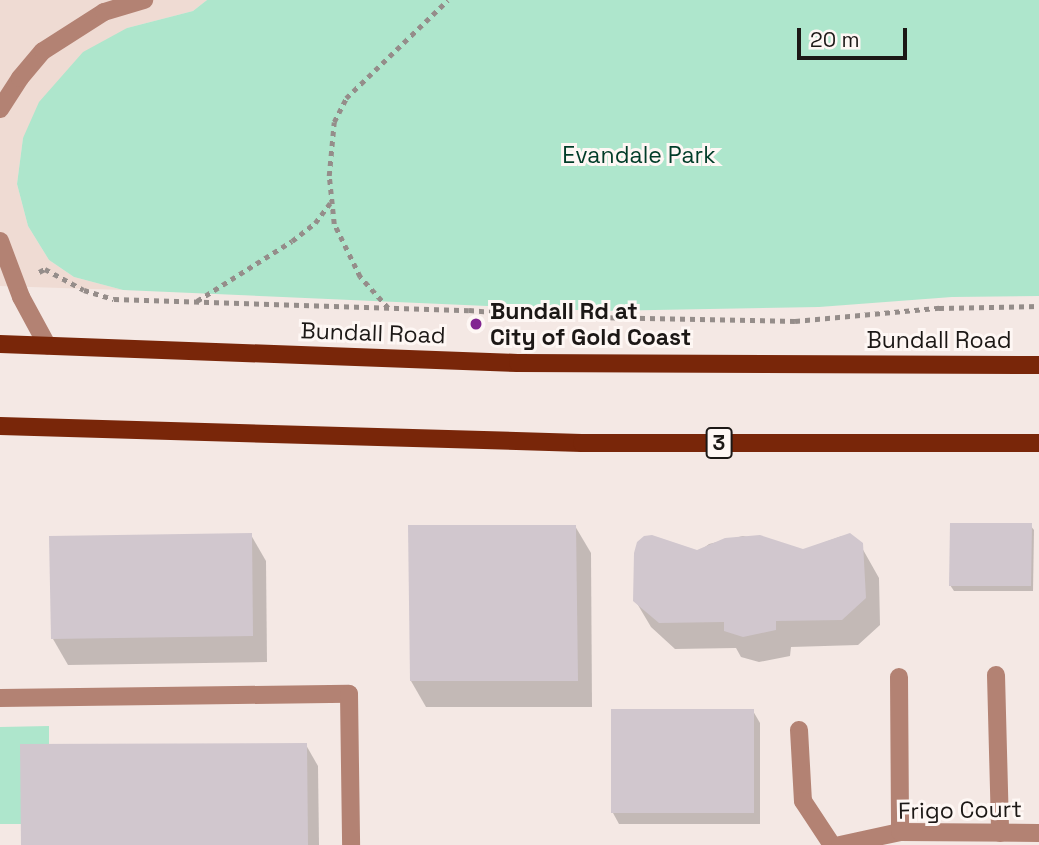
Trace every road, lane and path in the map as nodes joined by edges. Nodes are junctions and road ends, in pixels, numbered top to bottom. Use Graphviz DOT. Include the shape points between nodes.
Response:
graph roads {
  1 [pos="144,0"];
  2 [pos="448,0"];
  3 [pos="0,109"];
  4 [pos="331,202"];
  5 [pos="0,241"];
  6 [pos="16,284"];
  7 [pos="197,301"];
  8 [pos="1039,306"];
  9 [pos="388,309"];
  10 [pos="0,344"];
  11 [pos="47,345"];
  12 [pos="1039,365"];
  13 [pos="0,426"];
  14 [pos="1039,443"];
  15 [pos="996,675"];
  16 [pos="899,677"];
  17 [pos="0,698"];
  18 [pos="799,730"];
  19 [pos="901,832"];
  20 [pos="1000,833"];
  21 [pos="1039,833"];
  22 [pos="351,845"];
  23 [pos="832,845"];
  24 [pos="840,845"];
  1 -- 3 [label="street" via="104,12 43,51"];
  2 -- 4 [label="path" via="346,98 334,122"];
  4 -- 7 [label="path" via="315,223 292,241"];
  4 -- 9 [label="path" via="346,254"];
  5 -- 6 [label="street"];
  6 -- 7 [label="path" via="45,269 84,290 114,299"];
  6 -- 11 [label="street"];
  7 -- 9 [label="path"];
  8 -- 9 [label="path" via="939,308 795,321"];
  10 -- 11 [label="main road, Bundall Road"];
  11 -- 12 [label="main road, Bundall Road" via="518,363"];
  13 -- 14 [label="main road, 3" via="582,443"];
  15 -- 20 [label="street"];
  16 -- 19 [label="street"];
  17 -- 22 [label="street" via="349,694"];
  18 -- 23 [label="street" via="803,801"];
  19 -- 20 [label="street, Frigo Court"];
  19 -- 24 [label="street, Frigo Court"];
  20 -- 21 [label="street, Frigo Court"];
}
